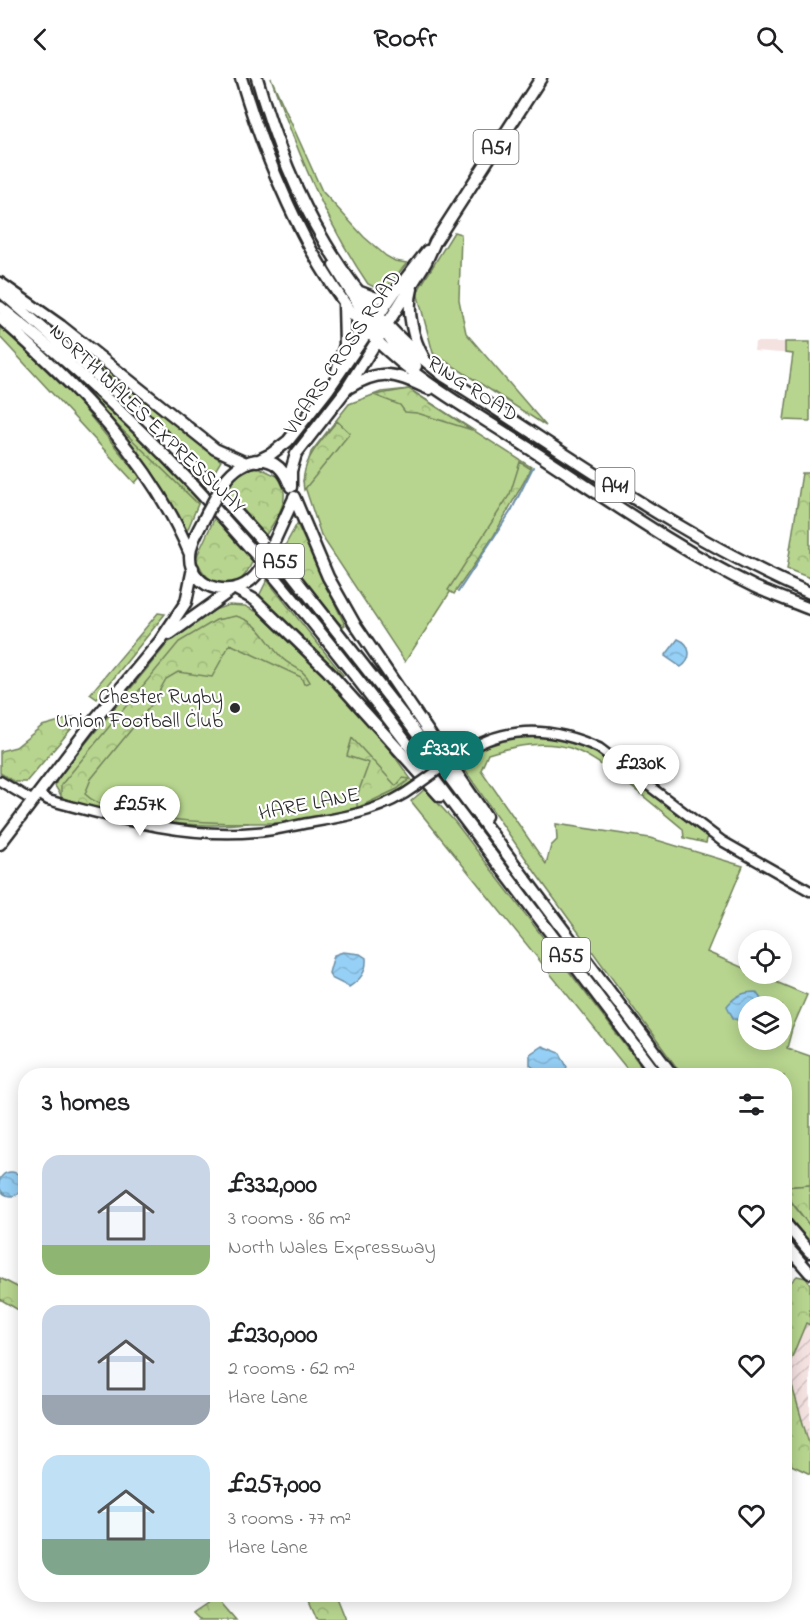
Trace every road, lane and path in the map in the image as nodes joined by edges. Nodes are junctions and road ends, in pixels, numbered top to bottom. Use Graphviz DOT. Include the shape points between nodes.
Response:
graph roads {
  1 [pos="241,78"];
  2 [pos="257,78"];
  3 [pos="541,78"];
  4 [pos="435,242"];
  5 [pos="326,248"];
  6 [pos="416,278"];
  7 [pos="0,283"];
  8 [pos="0,291"];
  9 [pos="357,291"];
  10 [pos="395,292"];
  11 [pos="344,301"];
  12 [pos="0,307"];
  13 [pos="0,318"];
  14 [pos="378,328"];
  15 [pos="427,363"];
  16 [pos="328,390"];
  17 [pos="345,390"];
  18 [pos="451,398"];
  19 [pos="256,460"];
  20 [pos="244,462"];
  21 [pos="292,492"];
  22 [pos="190,554"];
  23 [pos="193,568"];
  24 [pos="233,590"];
  25 [pos="810,593"];
  26 [pos="810,609"];
  27 [pos="160,641"];
  28 [pos="0,781"];
  29 [pos="36,797"];
  30 [pos="475,833"];
  31 [pos="0,844"];
  32 [pos="519,870"];
  33 [pos="810,891"];
  34 [pos="652,1068"];
  35 [pos="667,1068"];
  36 [pos="792,1231"];
  37 [pos="792,1252"];
  38 [pos="810,1252"];
  39 [pos="810,1273"];
  1 -- 11 [label="highway, RING ROAD / A41" via="276,174 307,239"];
  2 -- 5 [label="highway, RING ROAD / A41" via="289,168"];
  3 -- 4 [label="highway, VICARS CROSS ROAD / A51"];
  4 -- 6 [label="highway, VICARS CROSS ROAD / A51"];
  4 -- 10 [label="highway, VICARS CROSS ROAD / A51"];
  5 -- 9 [label="highway, RING ROAD / A41"];
  5 -- 14 [label="highway" via="340,280"];
  6 -- 14 [label="highway, VICARS CROSS ROAD / A51"];
  6 -- 15 [label="highway" via="410,307 418,346"];
  7 -- 20 [label="highway" via="62,326 215,449"];
  8 -- 32 [label="highway, NORTH WALES EXPRESSWAY / A55" via="140,413 248,524 343,637"];
  9 -- 10 [label="highway" via="376,298"];
  9 -- 14 [label="highway, RING ROAD / A41"];
  10 -- 14 [label="highway, VICARS CROSS ROAD / A51"];
  11 -- 14 [label="highway, RING ROAD / A41"];
  11 -- 16 [label="highway" via="345,345"];
  12 -- 30 [label="highway, NORTH WALES EXPRESSWAY / A55" via="85,379 193,482 240,534 333,644"];
  13 -- 22 [label="highway" via="43,355 108,427 165,501"];
  14 -- 15 [label="highway, RING ROAD / A41"];
  14 -- 16 [label="highway, VICARS CROSS ROAD / A51"];
  14 -- 17 [label="highway, VICARS CROSS ROAD / A51"];
  14 -- 18 [label="highway, RING ROAD / A41" via="400,362"];
  15 -- 25 [label="highway, RING ROAD / A41" via="705,542"];
  16 -- 19 [label="highway, VICARS CROSS ROAD / A51" via="288,441"];
  17 -- 18 [label="highway" via="373,376 392,374"];
  17 -- 21 [label="highway, VICARS CROSS ROAD / A51" via="296,454 291,471"];
  18 -- 26 [label="highway, RING ROAD / A41" via="705,560"];
  19 -- 20 [label="highway, A51"];
  19 -- 21 [label="highway" via="280,469"];
  20 -- 22 [label="highway, bridge" via="232,470 221,487"];
  21 -- 24 [label="highway, A51, bridge" via="259,571 252,580"];
  21 -- 32 [label="highway" via="315,551 340,599 493,825"];
  22 -- 23 [label="highway, A51"];
  23 -- 24 [label="highway" via="209,585"];
  23 -- 27 [label="highway, A51" via="186,602"];
  24 -- 27 [label="highway, A51"];
  24 -- 30 [label="highway" via="255,600 327,670"];
  27 -- 29 [label="highway, A51"];
  28 -- 29 [label="street, HARE LANE"];
  29 -- 31 [label="highway, A51"];
  29 -- 33 [label="street, HARE LANE, bridge" via="147,826 255,833 348,817 385,806 479,741 529,731 559,733 599,748 722,841"];
  30 -- 34 [label="highway, NORTH WALES EXPRESSWAY / A55"];
  32 -- 35 [label="highway, NORTH WALES EXPRESSWAY / A55"];
  36 -- 38 [label="highway"];
  37 -- 39 [label="highway"];
}
